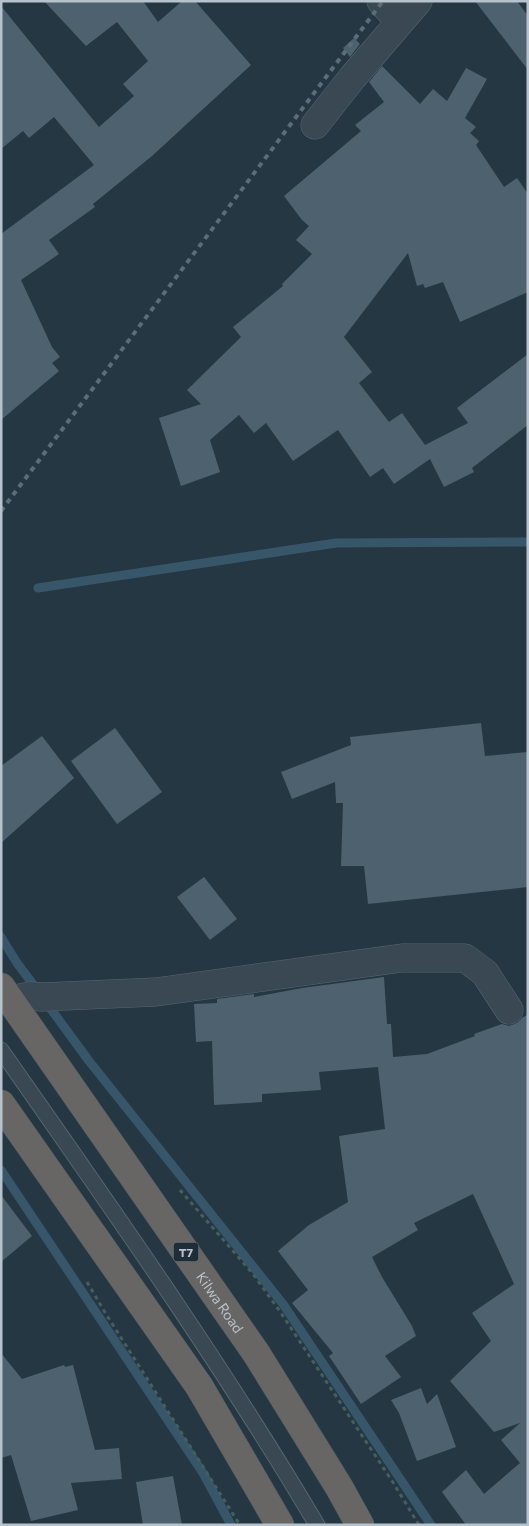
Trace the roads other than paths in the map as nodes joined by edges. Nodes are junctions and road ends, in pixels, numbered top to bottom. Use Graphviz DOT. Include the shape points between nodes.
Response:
graph roads {
  1 [pos="381,1"];
  2 [pos="418,1"];
  3 [pos="399,22"];
  4 [pos="315,125"];
  5 [pos="6,993"];
  6 [pos="509,1010"];
  7 [pos="1,1050"];
  8 [pos="1,1104"];
  9 [pos="280,1525"];
  10 [pos="318,1525"];
  11 [pos="360,1525"];
  1 -- 3 [label="street"];
  2 -- 3 [label="street"];
  3 -- 4 [label="street"];
  5 -- 6 [label="street" via="42,997 156,992 402,958 464,958 485,973"];
  5 -- 11 [label="highway, Kilwa Road / T7" via="256,1353"];
  7 -- 10 [label="lane" via="154,1270 268,1441"];
  8 -- 9 [label="highway" via="198,1386"];
}
